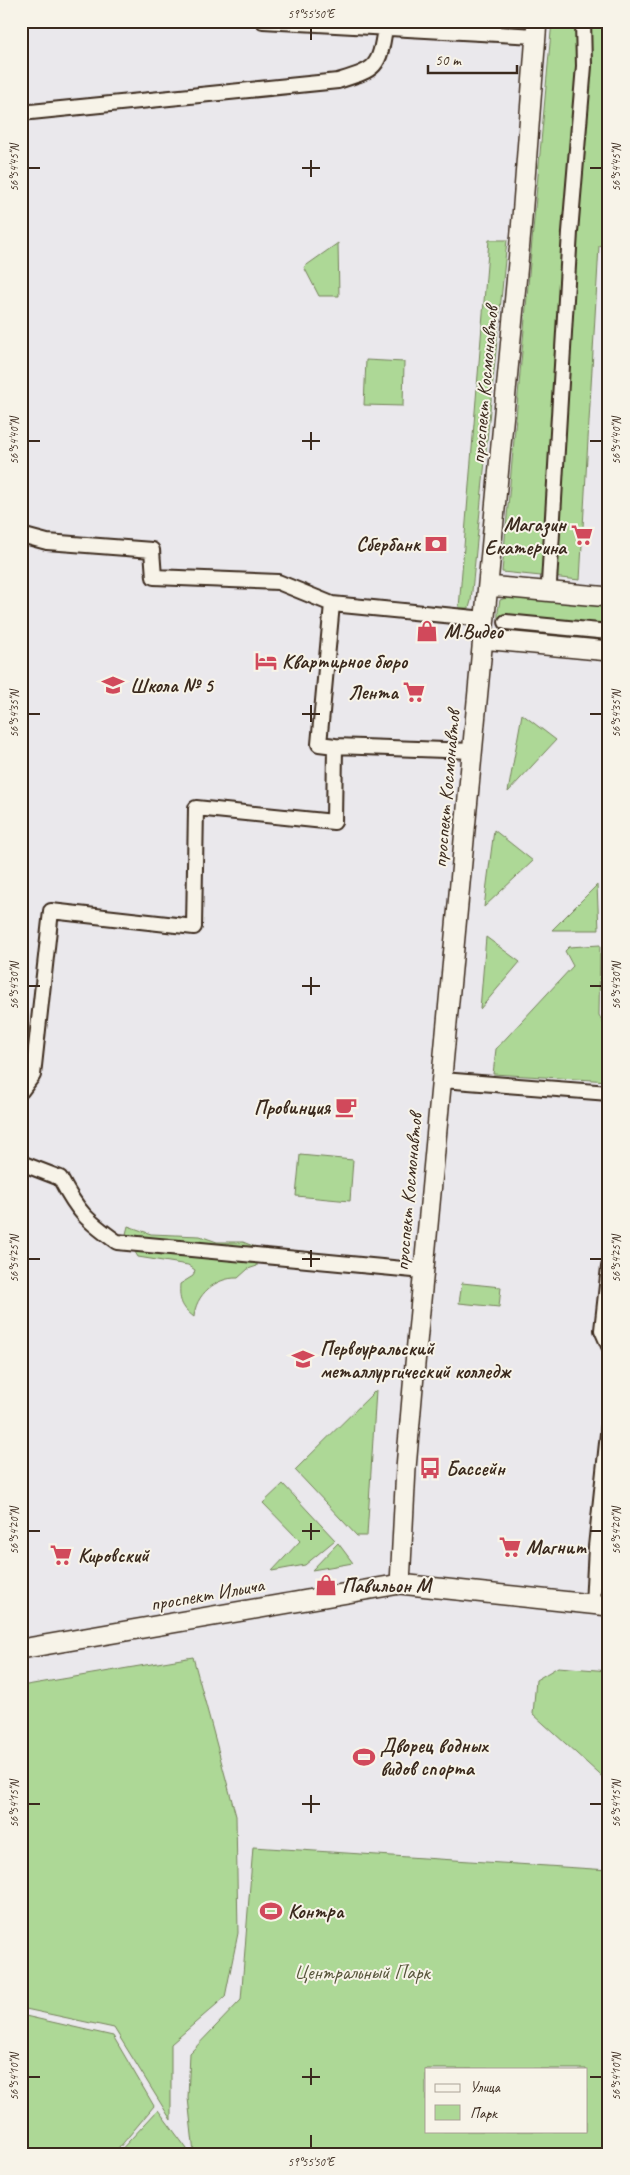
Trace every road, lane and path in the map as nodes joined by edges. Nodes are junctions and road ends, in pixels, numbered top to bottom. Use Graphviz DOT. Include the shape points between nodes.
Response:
graph roads {
  1 [pos="263,21"];
  2 [pos="584,21"];
  3 [pos="385,28"];
  4 [pos="536,29"];
  5 [pos="21,113"];
  6 [pos="21,535"];
  7 [pos="549,583"];
  8 [pos="488,586"];
  9 [pos="609,597"];
  10 [pos="332,604"];
  11 [pos="485,619"];
  12 [pos="506,622"];
  13 [pos="609,632"];
  14 [pos="482,639"];
  15 [pos="609,651"];
  16 [pos="335,746"];
  17 [pos="472,751"];
  18 [pos="442,1080"];
  19 [pos="21,1091"];
  20 [pos="609,1094"];
  21 [pos="21,1163"];
  22 [pos="609,1267"];
  23 [pos="424,1271"];
  24 [pos="608,1283"];
  25 [pos="609,1346"];
  26 [pos="609,1424"];
  27 [pos="400,1584"];
  28 [pos="601,1606"];
  29 [pos="21,1649"];
  1 -- 3 [label="street"];
  2 -- 7 [label="street" via="584,66 570,232"];
  3 -- 4 [label="street"];
  3 -- 5 [label="street" via="381,56 368,72 338,81"];
  4 -- 8 [label="main road, проспект Космонавтов"];
  6 -- 10 [label="street" via="47,542 152,550 154,577 278,582"];
  8 -- 9 [label="main road"];
  8 -- 11 [label="main road, проспект Космонавтов"];
  10 -- 11 [label="street"];
  10 -- 16 [label="street" via="319,744"];
  11 -- 14 [label="main road, проспект Космонавтов"];
  12 -- 13 [label="street"];
  14 -- 15 [label="main road"];
  14 -- 17 [label="main road, проспект Космонавтов"];
  16 -- 17 [label="street"];
  16 -- 19 [label="street" via="334,822 196,808 194,927 51,911 33,1075"];
  17 -- 18 [label="main road, проспект Космонавтов"];
  18 -- 20 [label="street"];
  18 -- 23 [label="main road, проспект Космонавтов"];
  21 -- 23 [label="street" via="60,1178 76,1208 117,1242"];
  22 -- 24 [label="street"];
  23 -- 27 [label="main road, проспект Космонавтов" via="406,1468"];
  24 -- 25 [label="street" via="602,1330"];
  26 -- 28 [label="street" via="596,1547"];
  27 -- 28 [label="main road, проспект Ильича"];
  27 -- 29 [label="main road, проспект Ильича"];
}
